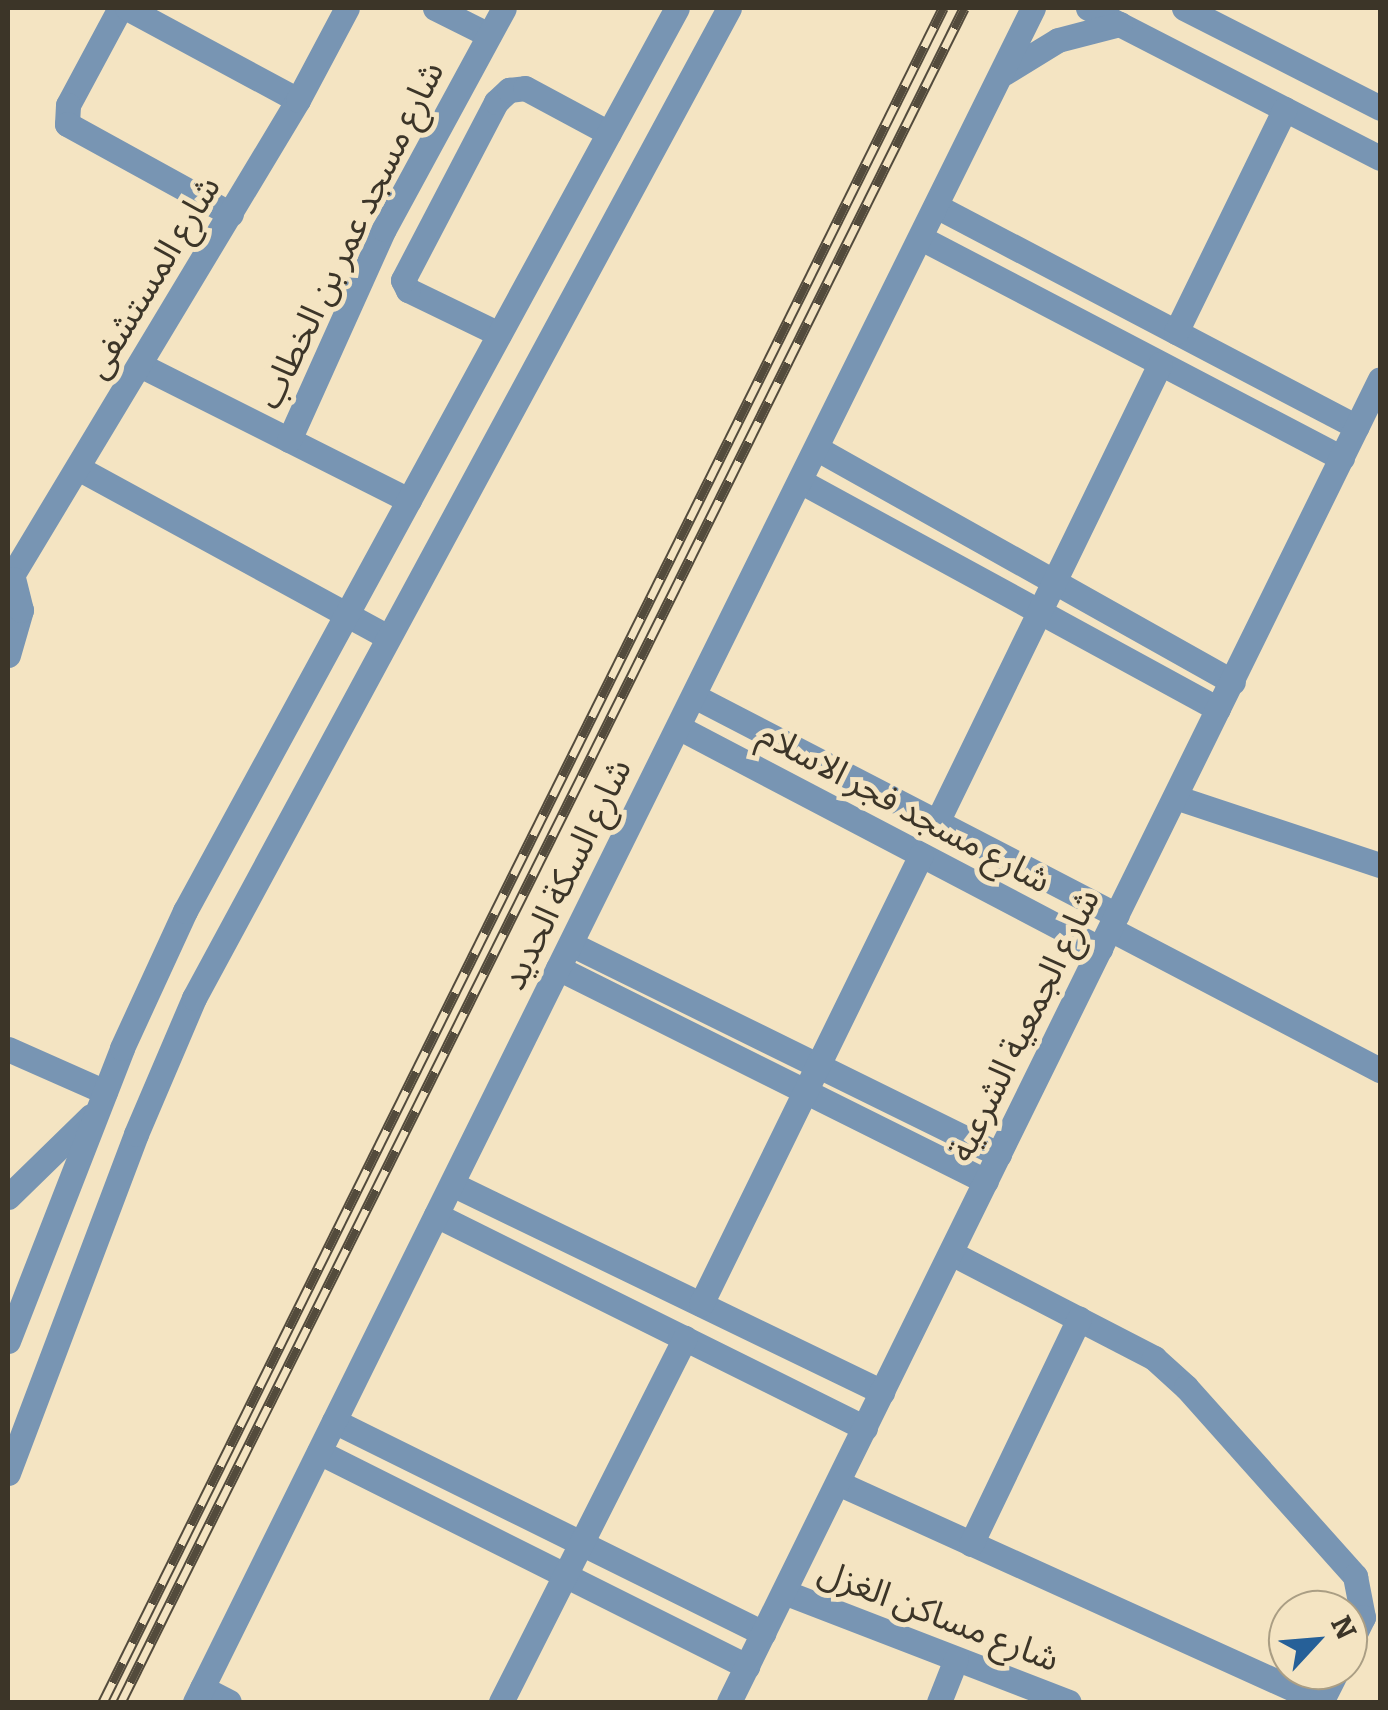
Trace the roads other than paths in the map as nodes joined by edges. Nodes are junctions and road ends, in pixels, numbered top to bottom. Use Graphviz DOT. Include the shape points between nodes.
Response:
graph roads {
  1 [pos="124,8"];
  2 [pos="347,8"];
  3 [pos="435,8"];
  4 [pos="504,8"];
  5 [pos="677,8"];
  6 [pos="728,8"];
  7 [pos="1033,8"];
  8 [pos="1088,8"];
  9 [pos="1184,8"];
  10 [pos="1120,24"];
  11 [pos="489,34"];
  12 [pos="1000,76"];
  13 [pos="298,100"];
  14 [pos="1380,108"];
  15 [pos="1285,109"];
  16 [pos="609,133"];
  17 [pos="1380,158"];
  18 [pos="936,206"];
  19 [pos="231,214"];
  20 [pos="921,238"];
  21 [pos="1174,331"];
  22 [pos="499,334"];
  23 [pos="1159,363"];
  24 [pos="140,365"];
  25 [pos="1380,379"];
  26 [pos="1357,427"];
  27 [pos="289,440"];
  28 [pos="816,448"];
  29 [pos="1342,458"];
  30 [pos="78,468"];
  31 [pos="800,480"];
  32 [pos="408,500"];
  33 [pos="10,581"];
  34 [pos="1054,581"];
  35 [pos="1040,611"];
  36 [pos="346,614"];
  37 [pos="388,637"];
  38 [pos="8,655"];
  39 [pos="1233,682"];
  40 [pos="694,696"];
  41 [pos="1218,709"];
  42 [pos="678,727"];
  43 [pos="1175,797"];
  44 [pos="908,808"];
  45 [pos="942,825"];
  46 [pos="891,840"];
  47 [pos="927,858"];
  48 [pos="1380,865"];
  49 [pos="1109,931"];
  50 [pos="570,944"];
  51 [pos="558,968"];
  52 [pos="8,1049"];
  53 [pos="818,1066"];
  54 [pos="1380,1070"];
  55 [pos="805,1091"];
  56 [pos="101,1100"];
  57 [pos="999,1155"];
  58 [pos="986,1182"];
  59 [pos="452,1184"];
  60 [pos="8,1197"];
  61 [pos="436,1215"];
  62 [pos="951,1253"];
  63 [pos="675,1292"];
  64 [pos="14,1306"];
  65 [pos="707,1307"];
  66 [pos="1079,1319"];
  67 [pos="656,1324"];
  68 [pos="63,1328"];
  69 [pos="8,1341"];
  70 [pos="691,1341"];
  71 [pos="882,1392"];
  72 [pos="334,1421"];
  73 [pos="865,1428"];
  74 [pos="319,1452"];
  75 [pos="8,1472"];
  76 [pos="838,1483"];
  77 [pos="581,1544"];
  78 [pos="971,1544"];
  79 [pos="566,1575"];
  80 [pos="1359,1590"];
  81 [pos="784,1592"];
  82 [pos="763,1633"];
  83 [pos="956,1658"];
  84 [pos="746,1666"];
  85 [pos="198,1695"];
  86 [pos="228,1702"];
  87 [pos="502,1702"];
  88 [pos="729,1702"];
  89 [pos="939,1702"];
  90 [pos="1069,1702"];
  91 [pos="1321,1702"];
  1 -- 13 [label="street"];
  1 -- 19 [label="street" via="68,105 68,124"];
  2 -- 13 [label="street, شارع المستشفى"];
  3 -- 11 [label="street"];
  4 -- 11 [label="street, شارع مسجد عمر بن الخطاب"];
  5 -- 16 [label="street"];
  6 -- 37 [label="street"];
  7 -- 12 [label="street, شارع السكة الحديد"];
  8 -- 10 [label="street"];
  9 -- 14 [label="street"];
  10 -- 12 [label="street" via="1058,40"];
  10 -- 15 [label="street"];
  11 -- 27 [label="street, شارع مسجد عمر بن الخطاب" via="384,228"];
  12 -- 18 [label="street, شارع السكة الحديد"];
  13 -- 19 [label="street, شارع المستشفى"];
  15 -- 17 [label="street"];
  15 -- 21 [label="street"];
  16 -- 22 [label="street"];
  16 -- 22 [label="street" via="525,88 509,90 496,102 403,280 408,290"];
  18 -- 20 [label="street, شارع السكة الحديد"];
  18 -- 21 [label="street"];
  19 -- 24 [label="street, شارع المستشفى"];
  20 -- 23 [label="street"];
  20 -- 28 [label="street, شارع السكة الحديد"];
  21 -- 23 [label="street"];
  21 -- 23 [label="street"];
  21 -- 26 [label="street"];
  22 -- 32 [label="street"];
  23 -- 29 [label="street"];
  23 -- 34 [label="street"];
  24 -- 27 [label="street"];
  24 -- 30 [label="street, شارع المستشفى"];
  25 -- 26 [label="street, شارع الجمعية الشرعية"];
  26 -- 29 [label="street, شارع الجمعية الشرعية"];
  27 -- 32 [label="street"];
  28 -- 31 [label="street, شارع السكة الحديد"];
  28 -- 34 [label="street"];
  29 -- 39 [label="street, شارع الجمعية الشرعية"];
  30 -- 33 [label="street, شارع المستشفى"];
  30 -- 36 [label="street"];
  31 -- 35 [label="street"];
  31 -- 40 [label="street, شارع السكة الحديد"];
  32 -- 36 [label="street"];
  33 -- 38 [label="street, شارع المستشفى" via="20,610"];
  34 -- 35 [label="street"];
  34 -- 39 [label="street"];
  35 -- 41 [label="street"];
  35 -- 45 [label="street"];
  36 -- 37 [label="street"];
  36 -- 56 [label="street" via="186,910"];
  37 -- 68 [label="street" via="194,998"];
  39 -- 41 [label="street, شارع الجمعية الشرعية"];
  40 -- 42 [label="street, شارع السكة الحديد"];
  40 -- 44 [label="street, شارع مسجد فجر الاسلام"];
  41 -- 43 [label="street, شارع الجمعية الشرعية"];
  42 -- 46 [label="street, شارع مسجد فجر الاسلام"];
  42 -- 50 [label="street, شارع السكة الحديد"];
  43 -- 48 [label="street"];
  43 -- 49 [label="street, شارع الجمعية الشرعية"];
  44 -- 45 [label="street, شارع مسجد فجر الاسلام"];
  44 -- 46 [label="street"];
  45 -- 47 [label="street"];
  45 -- 49 [label="street, شارع مسجد فجر الاسلام"];
  46 -- 47 [label="street, شارع مسجد فجر الاسلام"];
  47 -- 49 [label="street, شارع مسجد فجر الاسلام"];
  47 -- 53 [label="street"];
  49 -- 54 [label="street, شارع مسجد فجر الاسلام"];
  49 -- 57 [label="street, شارع الجمعية الشرعية"];
  50 -- 51 [label="street, شارع السكة الحديد"];
  50 -- 53 [label="street"];
  51 -- 55 [label="street"];
  51 -- 59 [label="street, شارع السكة الحديد"];
  52 -- 56 [label="street"];
  53 -- 55 [label="street"];
  53 -- 57 [label="street"];
  55 -- 58 [label="street"];
  55 -- 65 [label="street"];
  56 -- 60 [label="street"];
  56 -- 64 [label="street"];
  57 -- 58 [label="street, شارع الجمعية الشرعية"];
  58 -- 62 [label="street, شارع الجمعية الشرعية"];
  59 -- 61 [label="street, شارع السكة الحديد"];
  59 -- 63 [label="street"];
  61 -- 67 [label="street"];
  61 -- 72 [label="street, شارع السكة الحديد"];
  62 -- 66 [label="street"];
  62 -- 71 [label="street, شارع الجمعية الشرعية"];
  63 -- 65 [label="street"];
  63 -- 67 [label="street"];
  64 -- 68 [label="street"];
  64 -- 69 [label="street"];
  65 -- 70 [label="street"];
  65 -- 71 [label="street"];
  66 -- 78 [label="street"];
  66 -- 80 [label="street" via="1170,1372 1356,1576"];
  67 -- 70 [label="street"];
  68 -- 75 [label="street"];
  70 -- 73 [label="street"];
  70 -- 77 [label="street"];
  71 -- 73 [label="street, شارع الجمعية الشرعية"];
  72 -- 74 [label="street, شارع السكة الحديد"];
  72 -- 77 [label="street"];
  73 -- 76 [label="street, شارع الجمعية الشرعية"];
  74 -- 79 [label="street"];
  74 -- 85 [label="street, شارع السكة الحديد"];
  76 -- 78 [label="street"];
  76 -- 81 [label="street, شارع الجمعية الشرعية"];
  77 -- 79 [label="street"];
  77 -- 82 [label="street"];
  78 -- 91 [label="street"];
  79 -- 84 [label="street"];
  79 -- 87 [label="street"];
  81 -- 82 [label="street, شارع الجمعية الشرعية"];
  81 -- 83 [label="street, شارع مساكن الغزل"];
  82 -- 84 [label="street, شارع الجمعية الشرعية"];
  83 -- 89 [label="street"];
  83 -- 90 [label="street, شارع مساكن الغزل"];
  84 -- 88 [label="street, شارع الجمعية الشرعية"];
  85 -- 86 [label="street"];
}
